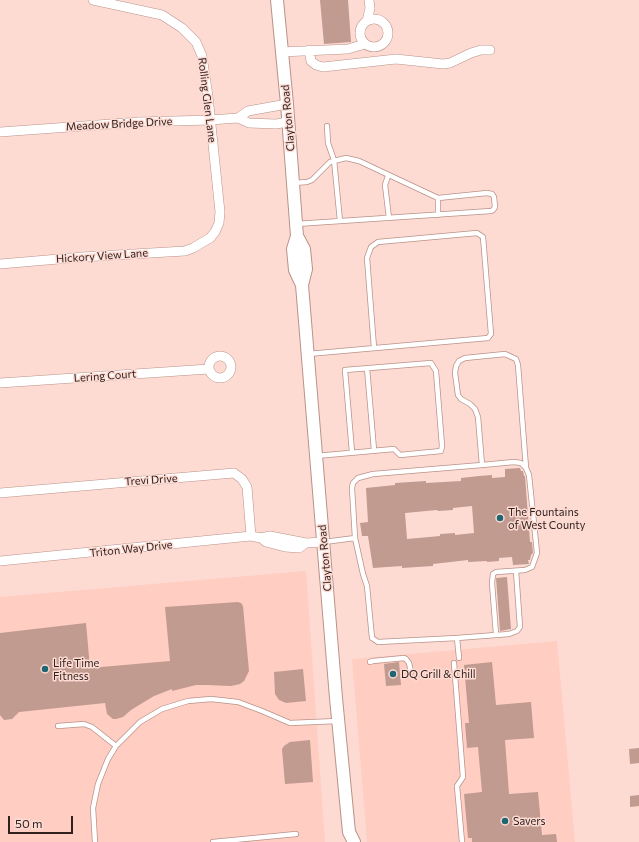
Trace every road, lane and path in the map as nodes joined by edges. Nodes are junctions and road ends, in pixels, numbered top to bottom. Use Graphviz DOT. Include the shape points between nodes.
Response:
graph roads {
  1 [pos="94,0"];
  2 [pos="277,0"];
  3 [pos="369,0"];
  4 [pos="367,21"];
  5 [pos="365,44"];
  6 [pos="309,50"];
  7 [pos="490,50"];
  8 [pos="281,52"];
  9 [pos="287,104"];
  10 [pos="238,118"];
  11 [pos="210,120"];
  12 [pos="288,122"];
  13 [pos="327,126"];
  14 [pos="0,132"];
  15 [pos="332,161"];
  16 [pos="388,176"];
  17 [pos="293,183"];
  18 [pos="438,198"];
  19 [pos="438,215"];
  20 [pos="389,218"];
  21 [pos="340,221"];
  22 [pos="297,230"];
  23 [pos="203,242"];
  24 [pos="0,264"];
  25 [pos="374,348"];
  26 [pos="308,354"];
  27 [pos="367,368"];
  28 [pos="209,369"];
  29 [pos="0,383"];
  30 [pos="374,450"];
  31 [pos="352,452"];
  32 [pos="316,456"];
  33 [pos="482,465"];
  34 [pos="526,468"];
  35 [pos="0,493"];
  36 [pos="252,536"];
  37 [pos="355,538"];
  38 [pos="324,542"];
  39 [pos="0,561"];
  40 [pos="516,571"];
  41 [pos="496,634"];
  42 [pos="457,638"];
  43 [pos="458,658"];
  44 [pos="370,662"];
  45 [pos="454,663"];
  46 [pos="410,672"];
  47 [pos="338,721"];
  48 [pos="58,726"];
  49 [pos="116,746"];
  50 [pos="296,834"];
  51 [pos="350,839"];
  52 [pos="95,842"];
  53 [pos="213,842"];
  54 [pos="462,842"];
  1 -- 11 [label="street, Rolling Glen Lane" via="162,15 182,28 196,42 206,74"];
  2 -- 8 [label="main road, Clayton Road"];
  3 -- 4 [label="street"];
  4 -- 5 [label="street" via="360,32"];
  4 -- 5 [label="street" via="381,20 389,35 385,43 378,48"];
  5 -- 6 [label="street" via="348,49"];
  6 -- 7 [label="street" via="311,61 316,66 323,67 396,58 443,64 481,50"];
  6 -- 8 [label="street"];
  8 -- 9 [label="main road, Clayton Road"];
  9 -- 10 [label="street, Meadow Bridge Drive" via="248,111"];
  9 -- 12 [label="main road, Clayton Road"];
  10 -- 11 [label="street, Meadow Bridge Drive"];
  10 -- 12 [label="street, Meadow Bridge Drive" via="249,123"];
  11 -- 14 [label="street, Meadow Bridge Drive" via="139,122"];
  11 -- 23 [label="street, Rolling Glen Lane" via="220,212 215,232"];
  12 -- 17 [label="main road, Clayton Road"];
  13 -- 15 [label="lane"];
  15 -- 16 [label="lane" via="346,158 358,161"];
  15 -- 17 [label="lane" via="312,180"];
  15 -- 21 [label="lane"];
  16 -- 18 [label="lane"];
  16 -- 20 [label="lane" via="384,185"];
  17 -- 22 [label="main road, Clayton Road"];
  18 -- 19 [label="lane"];
  18 -- 19 [label="lane" via="487,193 494,197 495,207 490,211"];
  19 -- 20 [label="lane"];
  20 -- 21 [label="lane"];
  21 -- 22 [label="lane"];
  22 -- 26 [label="main road, Clayton Road" via="304,248 306,269 302,284"];
  23 -- 24 [label="street, Hickory View Lane" via="185,250"];
  25 -- 25 [label="lane" via="488,338 491,334 483,237 477,232 378,242 371,247 367,258"];
  25 -- 26 [label="lane"];
  26 -- 32 [label="main road, Clayton Road"];
  27 -- 30 [label="lane"];
  27 -- 30 [label="lane" via="431,363 436,371 441,451 400,455 394,449"];
  27 -- 31 [label="lane" via="345,370"];
  28 -- 29 [label="street, Lering Court"];
  30 -- 31 [label="lane"];
  31 -- 32 [label="lane"];
  32 -- 38 [label="main road, Clayton Road"];
  33 -- 34 [label="lane" via="514,462"];
  33 -- 34 [label="lane" via="478,416 470,404 458,395 456,366 465,358 506,354 516,359 518,365"];
  33 -- 37 [label="lane" via="373,474 358,478 352,488"];
  34 -- 40 [label="lane" via="529,475 537,553 532,567"];
  35 -- 36 [label="street, Trevi Drive" via="234,473 247,487"];
  36 -- 38 [label="street, Triton Way Drive" via="285,547 299,548 306,544"];
  36 -- 39 [label="street, Triton Way Drive"];
  37 -- 38 [label="lane"];
  37 -- 42 [label="lane" via="367,586 372,638 378,642"];
  38 -- 47 [label="main road, Clayton Road"];
  40 -- 41 [label="lane" via="520,627 518,631"];
  40 -- 41 [label="lane" via="493,574"];
  41 -- 42 [label="lane"];
  42 -- 43 [label="lane"];
  44 -- 46 [label="lane" via="404,658 409,664"];
  45 -- 54 [label="lane" via="463,777 457,786"];
  47 -- 49 [label="lane" via="290,723 238,702 211,699 188,701 162,709 140,722"];
  47 -- 51 [label="main road, Clayton Road"];
  48 -- 49 [label="lane" via="84,724 92,727"];
  49 -- 52 [label="lane" via="98,784 93,808"];
  50 -- 53 [label="lane"];
}
